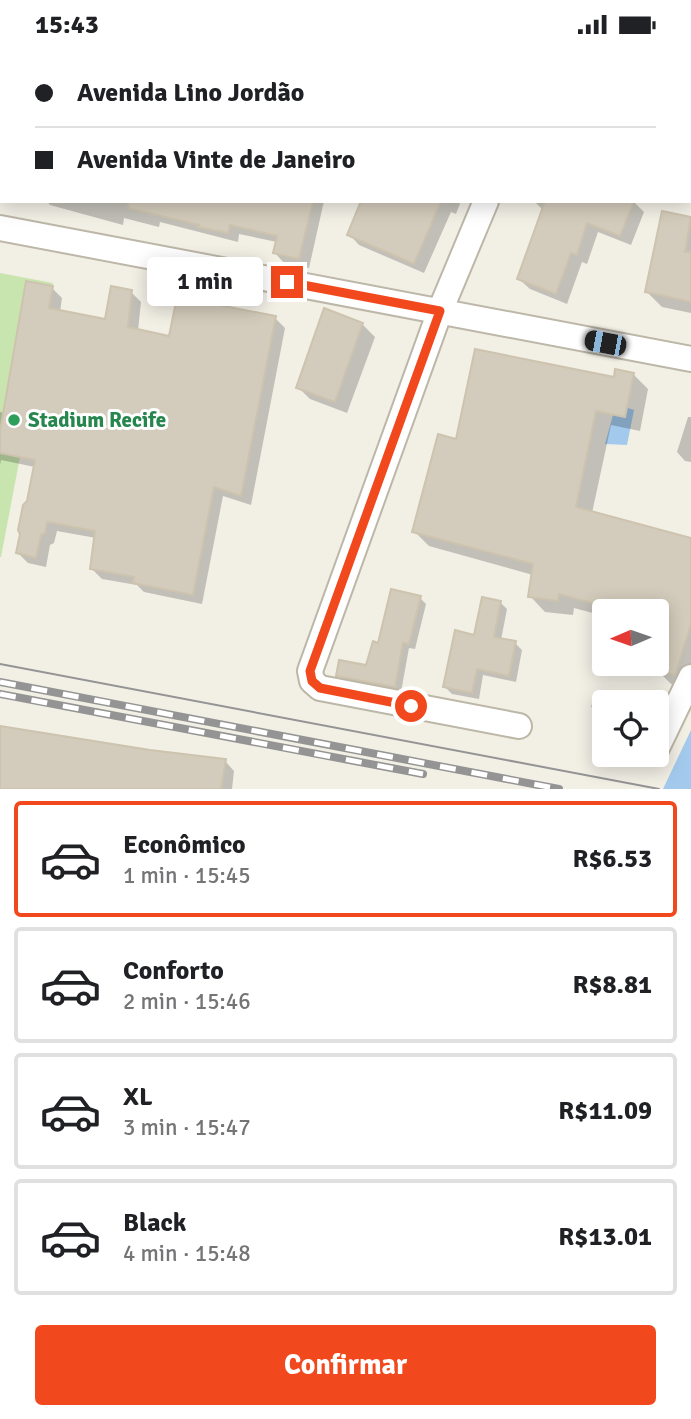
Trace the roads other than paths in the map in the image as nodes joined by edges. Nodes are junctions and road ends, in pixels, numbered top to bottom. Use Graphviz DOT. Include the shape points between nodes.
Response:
graph roads {
  1 [pos="485,203"];
  2 [pos="0,228"];
  3 [pos="440,311"];
  4 [pos="691,359"];
  5 [pos="691,677"];
  6 [pos="669,723"];
  7 [pos="519,726"];
  1 -- 3 [label="street"];
  2 -- 3 [label="street"];
  3 -- 4 [label="street"];
  3 -- 7 [label="street" via="310,671 320,688"];
  5 -- 6 [label="street"];
}
